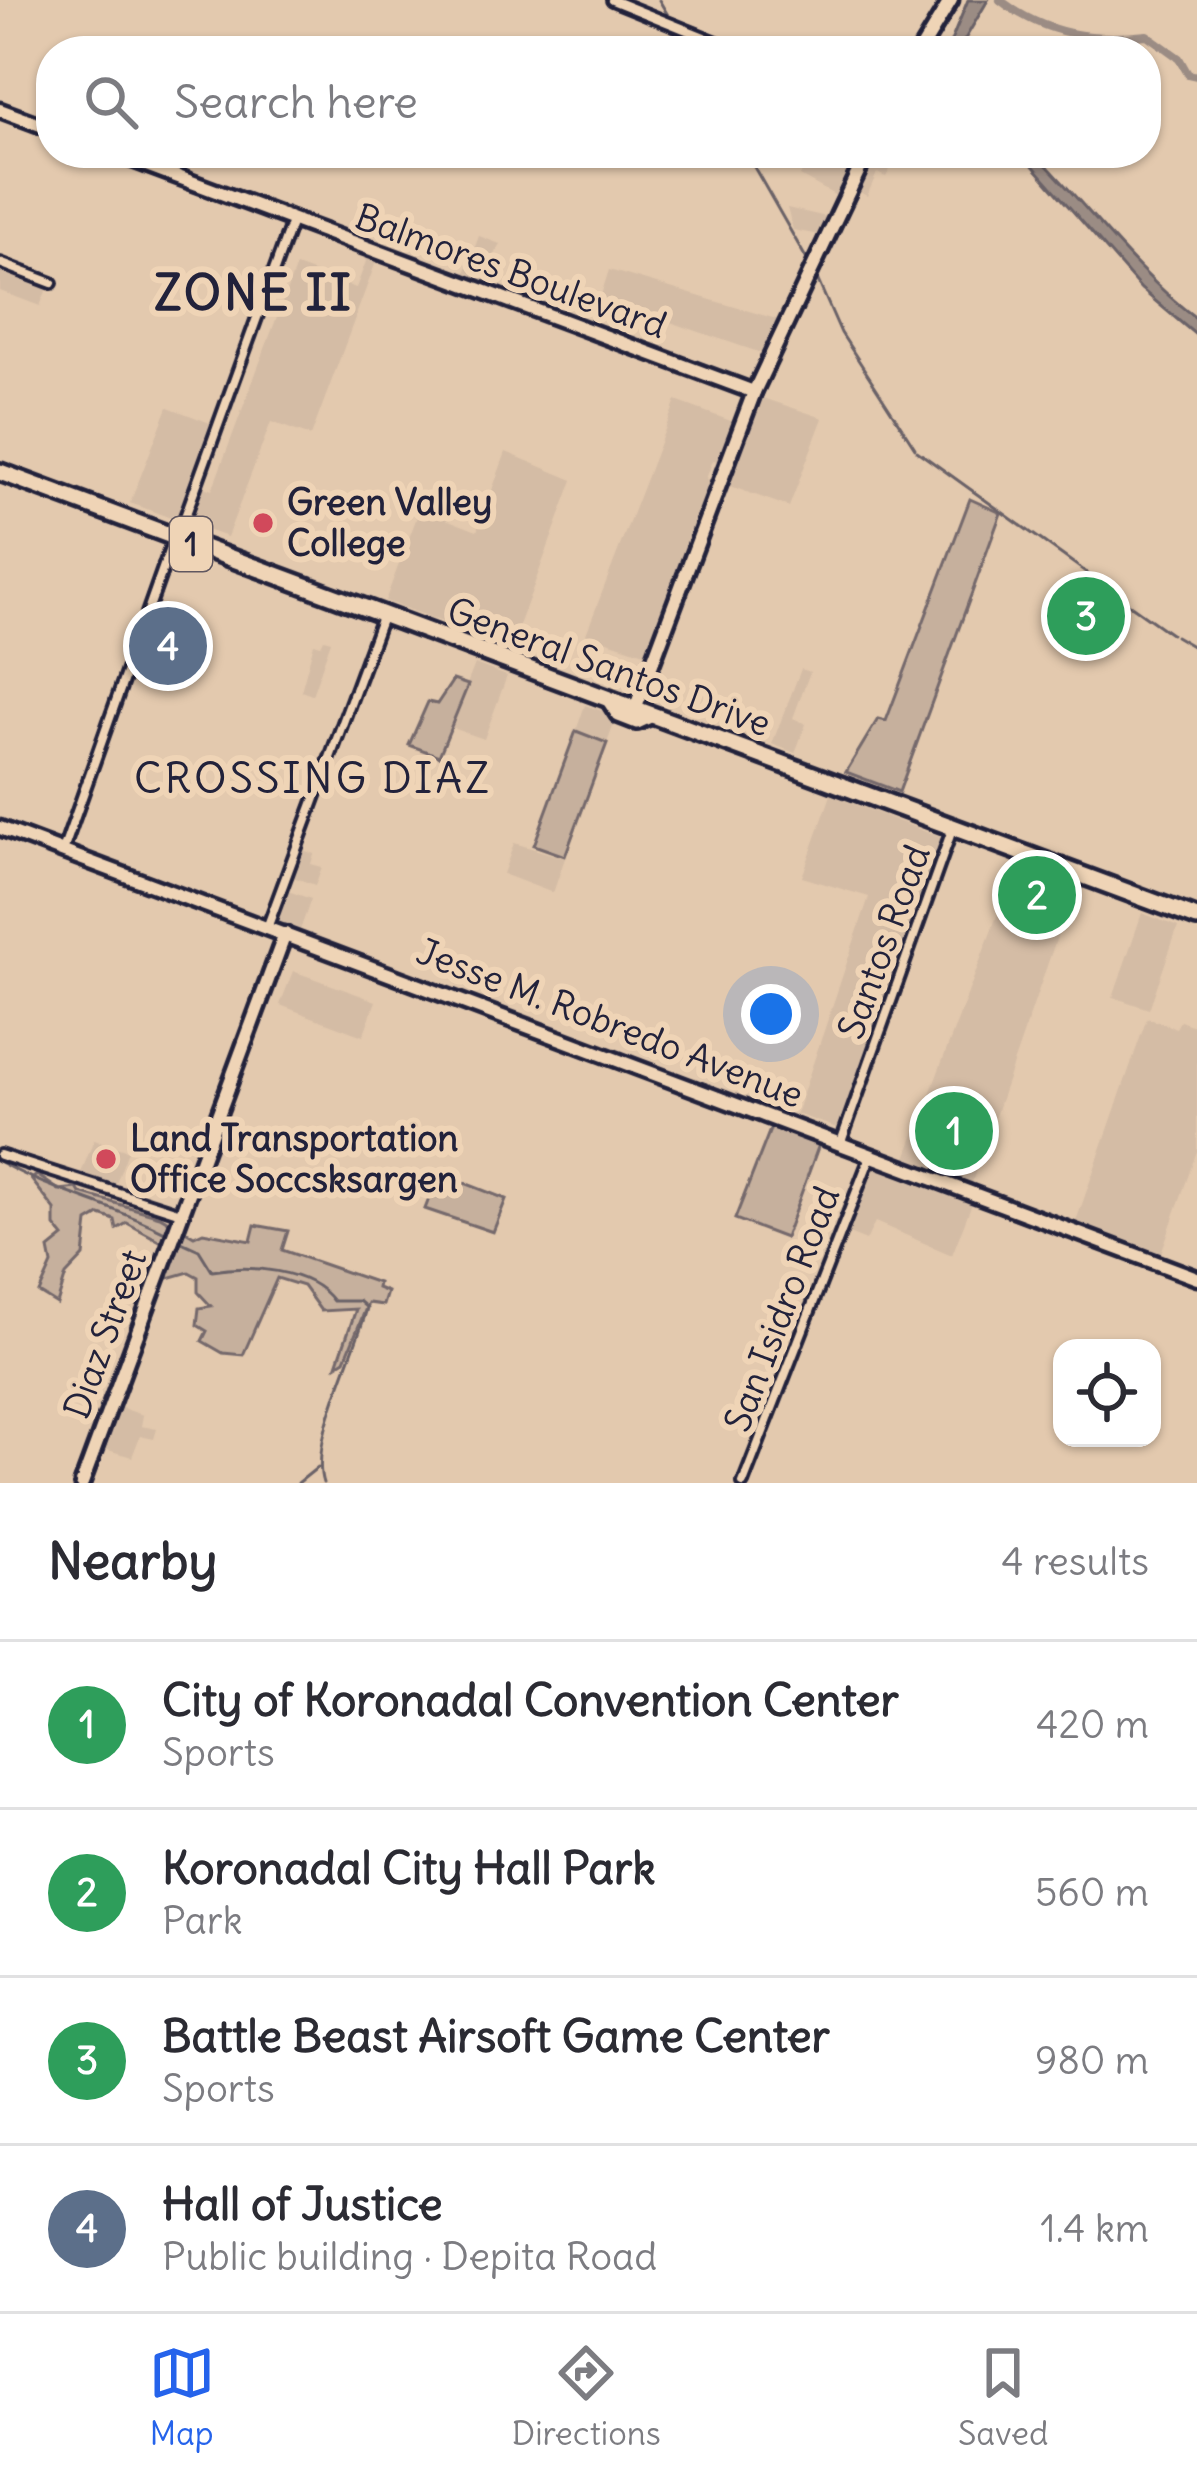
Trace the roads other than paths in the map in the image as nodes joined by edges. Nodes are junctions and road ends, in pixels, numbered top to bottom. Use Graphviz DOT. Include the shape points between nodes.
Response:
graph roads {
  1 [pos="613,0"];
  2 [pos="951,0"];
  3 [pos="703,36"];
  4 [pos="929,36"];
  5 [pos="0,110"];
  6 [pos="36,123"];
  7 [pos="153,168"];
  8 [pos="860,168"];
  9 [pos="292,221"];
  10 [pos="0,263"];
  11 [pos="52,283"];
  12 [pos="754,392"];
  13 [pos="0,472"];
  14 [pos="175,538"];
  15 [pos="382,615"];
  16 [pos="632,705"];
  17 [pos="953,827"];
  18 [pos="0,828"];
  19 [pos="1014,850"];
  20 [pos="63,851"];
  21 [pos="1018,868"];
  22 [pos="1197,918"];
  23 [pos="267,928"];
  24 [pos="285,934"];
  25 [pos="841,1142"];
  26 [pos="872,1154"];
  27 [pos="0,1155"];
  28 [pos="181,1213"];
  29 [pos="1197,1278"];
  30 [pos="82,1483"];
  31 [pos="743,1483"];
  1 -- 3 [label="street"];
  2 -- 4 [label="main road"];
  5 -- 6 [label="main road"];
  7 -- 9 [label="main road, Balmores Boulevard"];
  8 -- 12 [label="main road"];
  9 -- 12 [label="main road, Balmores Boulevard"];
  9 -- 14 [label="street"];
  10 -- 11 [label="street"];
  12 -- 16 [label="main road"];
  13 -- 14 [label="highway, General Santos Drive / 1"];
  14 -- 15 [label="highway, General Santos Drive / 1"];
  14 -- 20 [label="street"];
  15 -- 16 [label="highway, General Santos Drive / 1"];
  15 -- 23 [label="street"];
  16 -- 17 [label="highway, General Santos Drive / 1"];
  17 -- 19 [label="highway, General Santos Drive / 1"];
  17 -- 25 [label="street, Santos Road"];
  18 -- 20 [label="main road, Jesse M. Robredo Avenue"];
  19 -- 21 [label="highway"];
  19 -- 22 [label="highway, General Santos Drive / 1" via="1059,860 1080,880"];
  20 -- 23 [label="main road, Jesse M. Robredo Avenue"];
  23 -- 24 [label="main road, Jesse M. Robredo Avenue"];
  24 -- 25 [label="main road, Jesse M. Robredo Avenue"];
  24 -- 28 [label="main road, Diaz Street"];
  25 -- 26 [label="main road, Jesse M. Robredo Avenue"];
  26 -- 29 [label="main road, Jesse M. Robredo Avenue"];
  26 -- 31 [label="street, San Isidro Road"];
  27 -- 28 [label="street"];
  28 -- 30 [label="main road, Diaz Street"];
}
